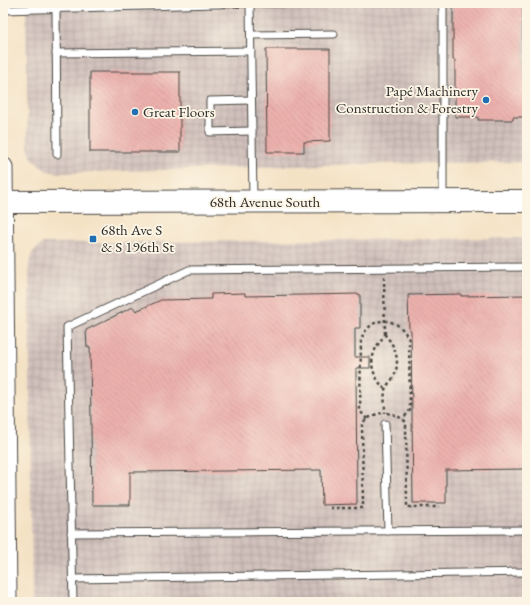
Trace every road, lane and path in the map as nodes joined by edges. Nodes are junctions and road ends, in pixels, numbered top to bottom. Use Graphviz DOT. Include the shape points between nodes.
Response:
graph roads {
  1 [pos="290,3"];
  2 [pos="443,3"];
  3 [pos="250,4"];
  4 [pos="56,9"];
  5 [pos="3,10"];
  6 [pos="334,34"];
  7 [pos="250,35"];
  8 [pos="251,51"];
  9 [pos="56,53"];
  10 [pos="251,100"];
  11 [pos="252,131"];
  12 [pos="58,154"];
  13 [pos="3,167"];
  14 [pos="443,201"];
  15 [pos="527,201"];
  16 [pos="3,202"];
  17 [pos="253,202"];
  18 [pos="527,267"];
  19 [pos="384,268"];
  20 [pos="384,321"];
  21 [pos="385,335"];
  22 [pos="385,389"];
  23 [pos="385,413"];
  24 [pos="367,419"];
  25 [pos="403,419"];
  26 [pos="385,424"];
  27 [pos="4,446"];
  28 [pos="527,530"];
  29 [pos="388,531"];
  30 [pos="71,533"];
  31 [pos="527,572"];
  32 [pos="72,580"];
  33 [pos="7,602"];
  34 [pos="72,602"];
  1 -- 3 [label="lane"];
  2 -- 14 [label="lane"];
  3 -- 4 [label="lane"];
  3 -- 7 [label="lane"];
  4 -- 5 [label="lane"];
  4 -- 9 [label="lane"];
  6 -- 7 [label="lane"];
  7 -- 8 [label="lane"];
  8 -- 9 [label="lane"];
  8 -- 10 [label="lane"];
  9 -- 12 [label="lane"];
  10 -- 11 [label="lane"];
  10 -- 11 [label="lane" via="210,101 210,132"];
  11 -- 17 [label="lane"];
  13 -- 16 [label="main road"];
  14 -- 15 [label="main road, 68th Avenue South"];
  14 -- 17 [label="main road, 68th Avenue South"];
  16 -- 17 [label="main road, 68th Avenue South"];
  16 -- 27 [label="main road"];
  18 -- 19 [label="lane"];
  19 -- 20 [label="path"];
  19 -- 30 [label="lane" via="189,270 67,326"];
  20 -- 21 [label="path"];
  20 -- 24 [label="path" via="372,324 361,340 360,411"];
  20 -- 25 [label="path" via="397,324 409,340 410,410"];
  21 -- 22 [label="path" via="394,347 397,362 394,377"];
  21 -- 22 [label="path" via="376,346 372,360 375,376"];
  22 -- 23 [label="path"];
  26 -- 29 [label="lane"];
  27 -- 33 [label="main road"];
  28 -- 29 [label="lane"];
  29 -- 30 [label="lane"];
  30 -- 32 [label="lane"];
  31 -- 32 [label="lane"];
  32 -- 34 [label="lane"];
}
